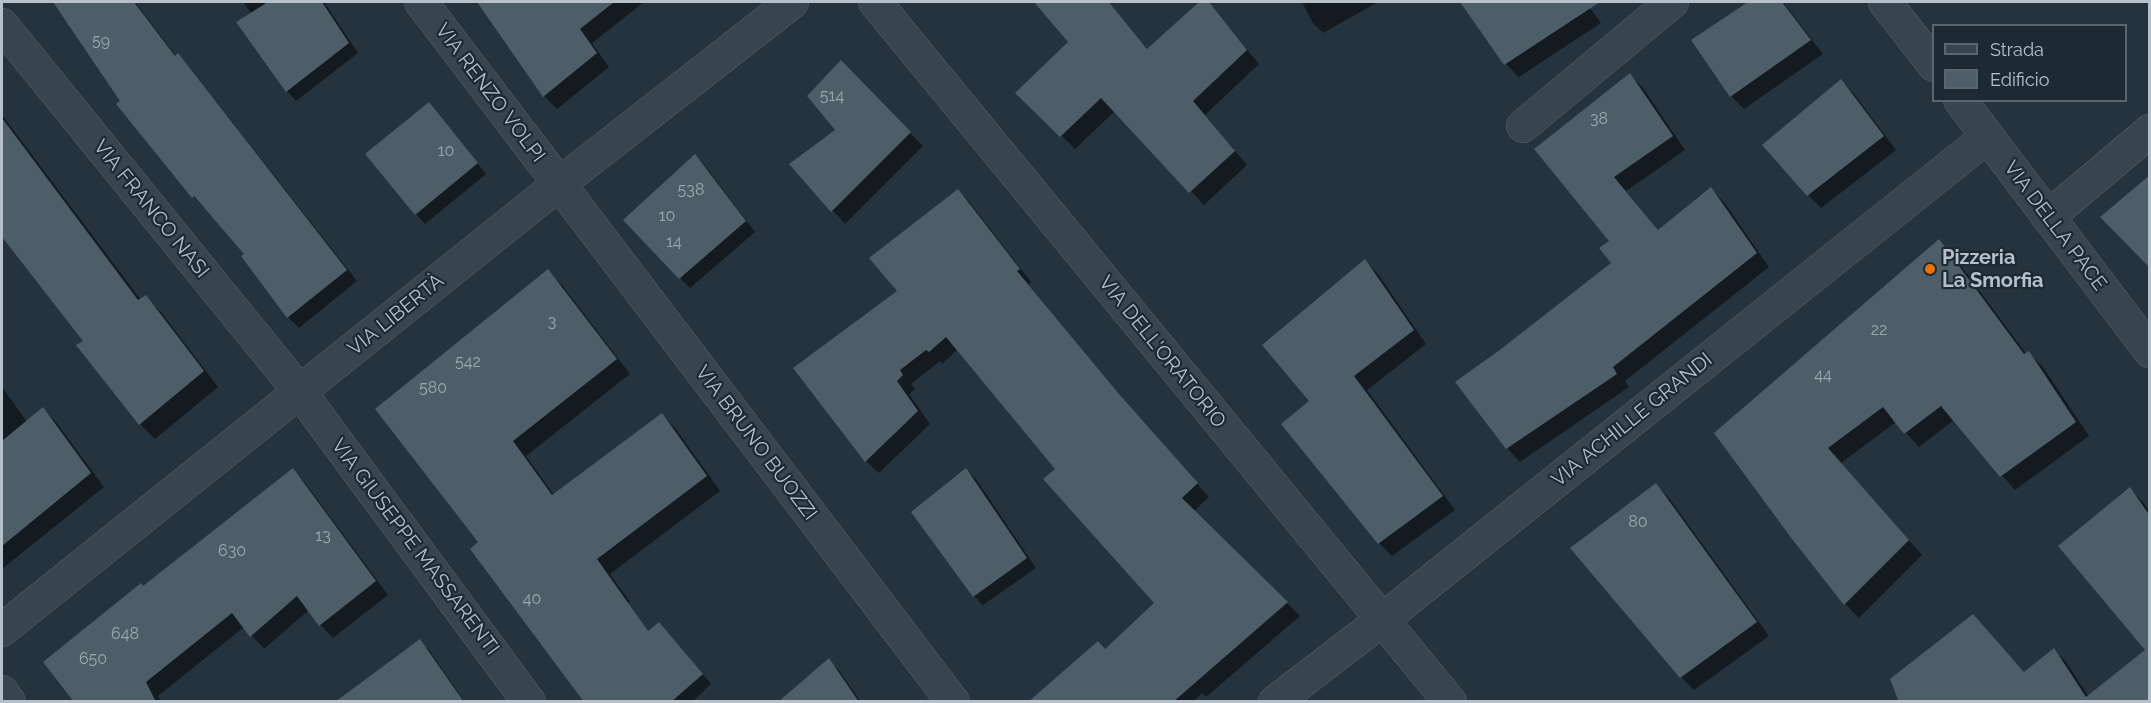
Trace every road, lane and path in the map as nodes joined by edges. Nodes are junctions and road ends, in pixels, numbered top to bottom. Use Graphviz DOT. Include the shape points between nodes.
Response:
graph roads {
  1 [pos="421,2"];
  2 [pos="792,2"];
  3 [pos="875,2"];
  4 [pos="1672,2"];
  5 [pos="1885,2"];
  6 [pos="2,25"];
  7 [pos="1932,62"];
  8 [pos="1961,102"];
  9 [pos="1523,126"];
  10 [pos="2150,131"];
  11 [pos="1987,137"];
  12 [pos="559,184"];
  13 [pos="2048,217"];
  14 [pos="2150,351"];
  15 [pos="300,392"];
  16 [pos="1382,620"];
  17 [pos="2,630"];
  18 [pos="2,692"];
  19 [pos="9,702"];
  20 [pos="530,702"];
  21 [pos="953,702"];
  22 [pos="1275,702"];
  23 [pos="1450,702"];
  1 -- 12 [label="street, VIA RENZO VOLPI"];
  2 -- 12 [label="street, VIA LIBERTÀ"];
  3 -- 16 [label="street, VIA DELL'ORATORIO"];
  4 -- 9 [label="street"];
  5 -- 7 [label="street"];
  6 -- 15 [label="street, VIA FRANCO NASI"];
  8 -- 11 [label="street, VIA DELLA PACE"];
  10 -- 13 [label="street"];
  11 -- 13 [label="street, VIA DELLA PACE"];
  11 -- 16 [label="street, VIA ACHILLE GRANDI"];
  12 -- 15 [label="street, VIA LIBERTÀ"];
  12 -- 21 [label="street, VIA BRUNO BUOZZI"];
  13 -- 14 [label="street, VIA DELLA PACE"];
  15 -- 17 [label="street, VIA LIBERTÀ"];
  15 -- 20 [label="street, VIA GIUSEPPE MASSARENTI"];
  16 -- 22 [label="street, VIA ACHILLE GRANDI"];
  16 -- 23 [label="street, VIA DELL'ORATORIO"];
  18 -- 19 [label="street"];
}
